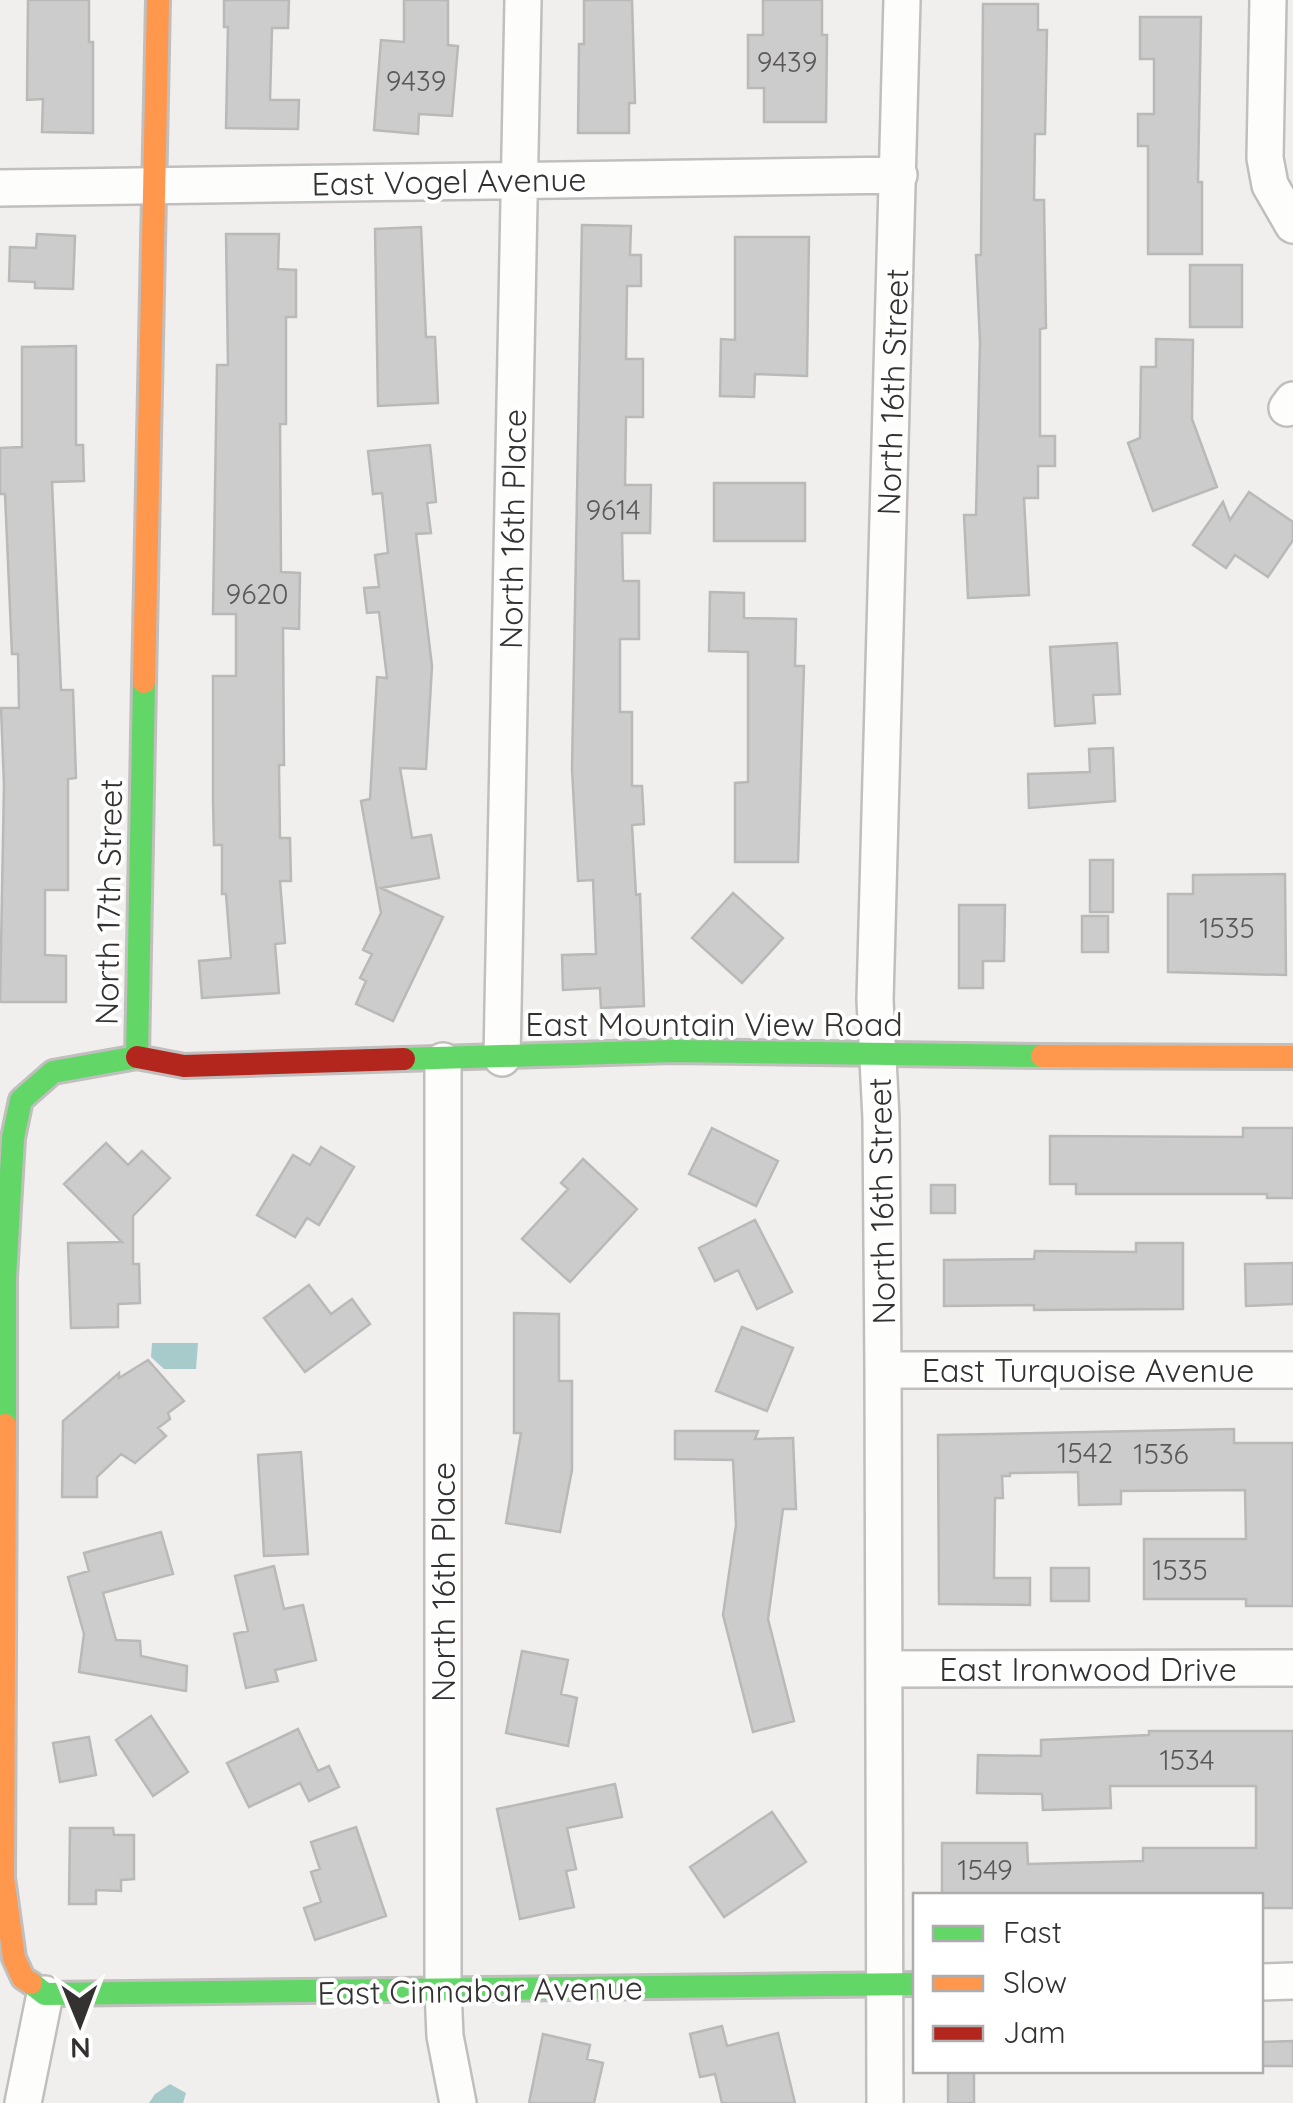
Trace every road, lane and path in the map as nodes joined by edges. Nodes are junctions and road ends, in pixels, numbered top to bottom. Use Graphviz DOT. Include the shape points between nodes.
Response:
graph roads {
  1 [pos="158,0"];
  2 [pos="523,0"];
  3 [pos="902,0"];
  4 [pos="1268,0"];
  5 [pos="899,175"];
  6 [pos="519,180"];
  7 [pos="154,186"];
  8 [pos="0,188"];
  9 [pos="1293,225"];
  10 [pos="878,1055"];
  11 [pos="137,1056"];
  12 [pos="1293,1057"];
  13 [pos="502,1058"];
  14 [pos="443,1060"];
  15 [pos="3,1278"];
  16 [pos="884,1370"];
  17 [pos="1293,1370"];
  18 [pos="1293,1668"];
  19 [pos="884,1669"];
  20 [pos="1,1878"];
  21 [pos="1263,1982"];
  22 [pos="1293,1982"];
  23 [pos="900,1984"];
  24 [pos="443,1988"];
  25 [pos="45,1994"];
  26 [pos="23,2103"];
  27 [pos="458,2103"];
  28 [pos="885,2103"];
  1 -- 7 [label="street, North 17th Street"];
  2 -- 6 [label="street, North 16th Place"];
  3 -- 5 [label="street, North 16th Street"];
  4 -- 9 [label="street" via="1265,158 1270,185"];
  5 -- 6 [label="street, East Vogel Avenue"];
  5 -- 10 [label="street, North 16th Street"];
  6 -- 7 [label="street, East Vogel Avenue"];
  6 -- 13 [label="street, North 16th Place"];
  7 -- 8 [label="street, East Vogel Avenue"];
  7 -- 11 [label="street, North 17th Street"];
  10 -- 12 [label="street, East Mountain View Road"];
  10 -- 13 [label="street, East Mountain View Road" via="674,1051"];
  10 -- 16 [label="street, North 16th Street"];
  11 -- 14 [label="street, East Mountain View Road" via="184,1066"];
  11 -- 15 [label="street, North 17th Street" via="53,1072 21,1100"];
  13 -- 14 [label="street, East Mountain View Road"];
  14 -- 24 [label="street, North 16th Place"];
  15 -- 20 [label="street, North 17th Street"];
  16 -- 17 [label="street, East Turquoise Avenue"];
  16 -- 19 [label="street, North 16th Street"];
  18 -- 19 [label="street, East Ironwood Drive"];
  19 -- 23 [label="street, North 16th Street"];
  20 -- 25 [label="street, North 17th Street" via="14,1958 22,1978"];
  21 -- 22 [label="street"];
  23 -- 24 [label="street, East Cinnabar Avenue"];
  23 -- 28 [label="street, North 16th Street"];
  24 -- 25 [label="street, East Cinnabar Avenue"];
  24 -- 27 [label="street, North 16th Place"];
  25 -- 26 [label="street"];
}
